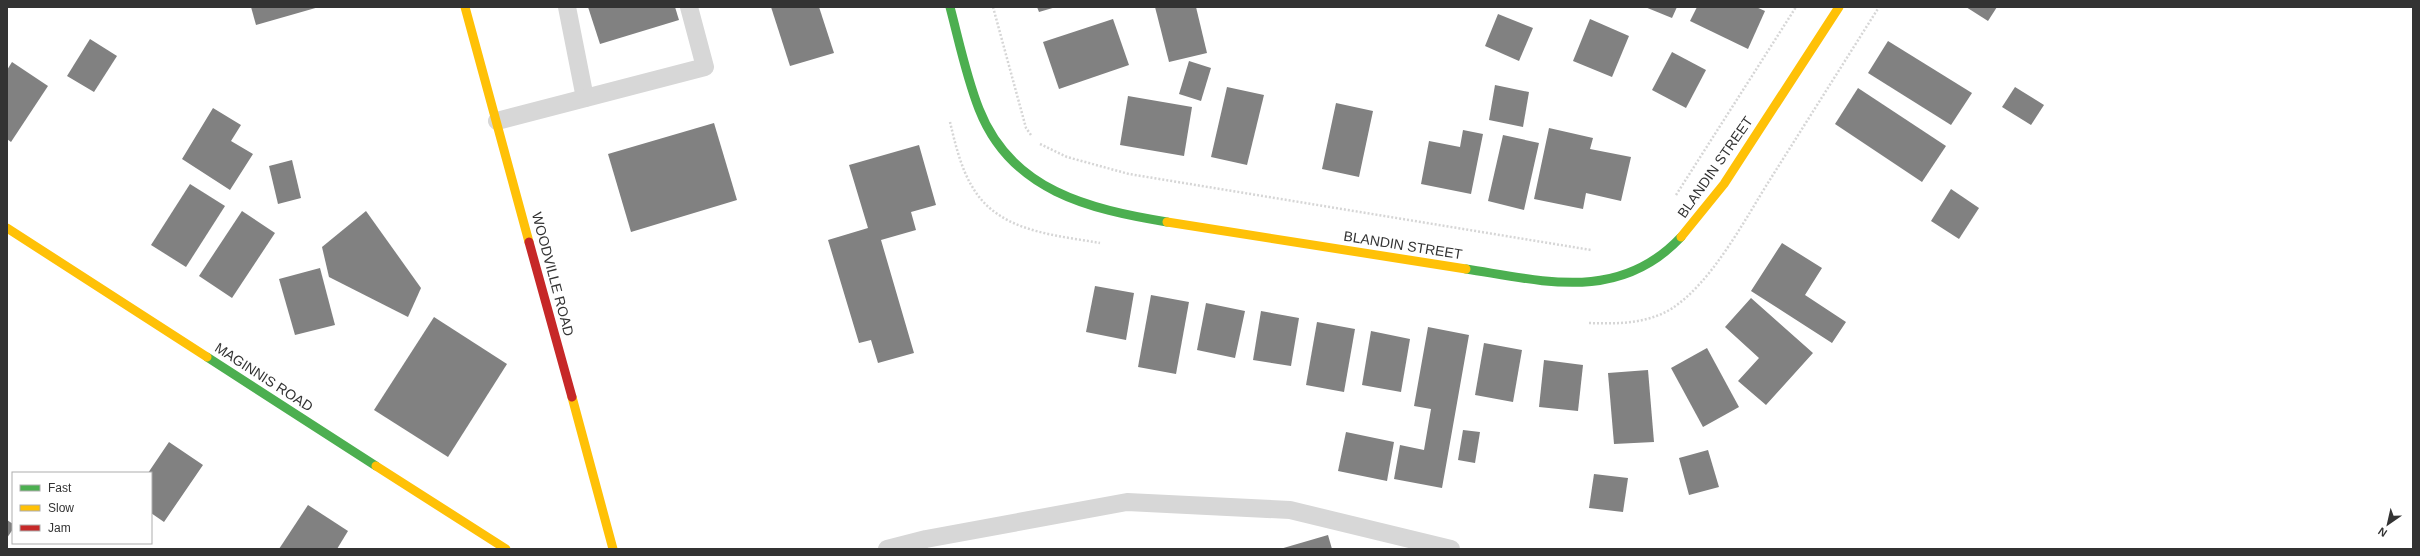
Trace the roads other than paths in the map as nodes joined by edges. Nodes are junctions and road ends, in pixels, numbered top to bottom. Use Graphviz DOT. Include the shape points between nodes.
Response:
graph roads {
  1 [pos="465,7"];
  2 [pos="567,7"];
  3 [pos="689,7"];
  4 [pos="950,7"];
  5 [pos="1839,7"];
  6 [pos="585,98"];
  7 [pos="497,121"];
  8 [pos="7,228"];
  9 [pos="506,549"];
  10 [pos="613,549"];
  11 [pos="887,549"];
  12 [pos="1452,549"];
  1 -- 7 [label="street, WOODVILLE ROAD"];
  2 -- 6 [label="lane"];
  3 -- 6 [label="lane" via="705,67"];
  4 -- 5 [label="street, BLANDIN STREET" via="976,100 988,132 1005,156 1049,190 1118,214 1561,284 1618,278 1642,267 1686,232 1728,177"];
  6 -- 7 [label="lane"];
  7 -- 10 [label="street, WOODVILLE ROAD"];
  8 -- 9 [label="street, MAGINNIS ROAD"];
  11 -- 12 [label="lane" via="926,539 1127,502 1290,510"];
}
